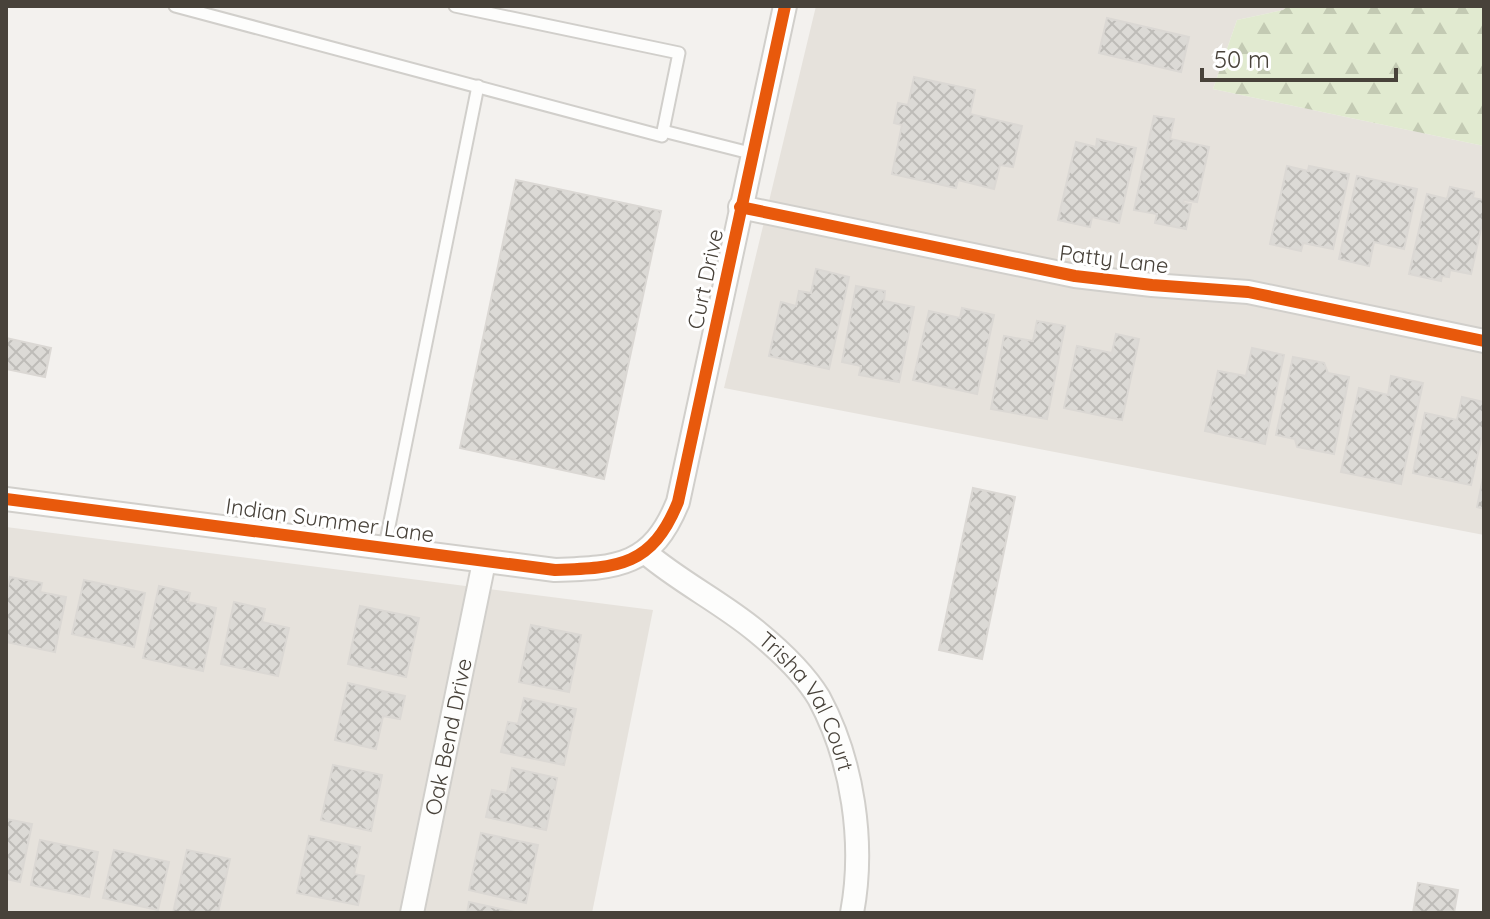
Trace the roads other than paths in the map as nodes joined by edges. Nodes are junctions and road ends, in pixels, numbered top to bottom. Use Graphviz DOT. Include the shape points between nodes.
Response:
graph roads {
  1 [pos="175,6"];
  2 [pos="455,6"];
  3 [pos="783,6"];
  4 [pos="478,86"];
  5 [pos="663,131"];
  6 [pos="754,154"];
  7 [pos="740,207"];
  8 [pos="1484,341"];
  9 [pos="6,499"];
  10 [pos="385,546"];
  11 [pos="646,553"];
  12 [pos="484,562"];
  13 [pos="412,913"];
  14 [pos="852,913"];
  1 -- 4 [label="lane"];
  2 -- 5 [label="lane" via="679,53"];
  3 -- 6 [label="street, Curt Drive"];
  4 -- 5 [label="lane" via="662,136"];
  4 -- 10 [label="lane"];
  5 -- 6 [label="lane"];
  6 -- 7 [label="street, Curt Drive"];
  7 -- 8 [label="street, Patty Lane" via="1075,276 1248,292"];
  7 -- 11 [label="street, Curt Drive" via="678,502"];
  9 -- 10 [label="street, Indian Summer Lane"];
  10 -- 12 [label="street, Indian Summer Lane"];
  11 -- 12 [label="street, Indian Summer Lane" via="593,569"];
  11 -- 14 [label="street, Trisha Val Court" via="754,630 817,695 840,744 851,792 857,862"];
  12 -- 13 [label="street, Oak Bend Drive"];
}
